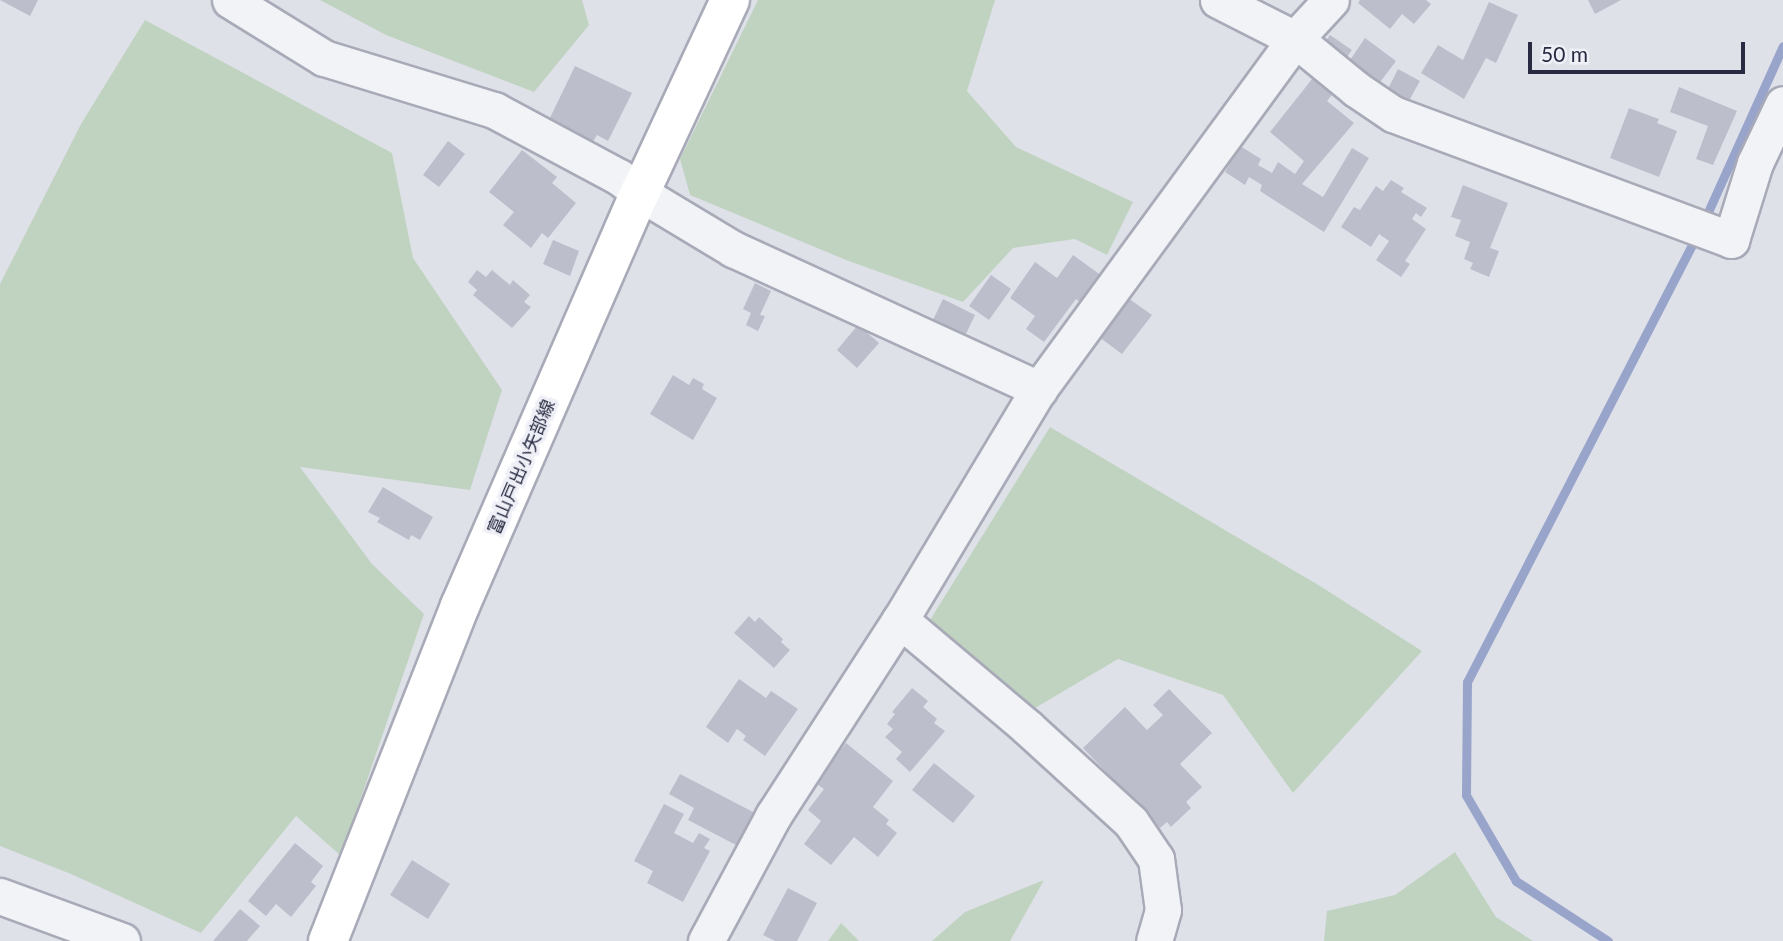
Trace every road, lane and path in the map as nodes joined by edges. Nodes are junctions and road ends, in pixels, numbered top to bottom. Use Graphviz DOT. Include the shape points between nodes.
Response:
graph roads {
  1 [pos="230,0"];
  2 [pos="730,0"];
  3 [pos="1218,0"];
  4 [pos="1331,0"];
  5 [pos="1295,39"];
  6 [pos="1783,104"];
  7 [pos="639,193"];
  8 [pos="1039,389"];
  9 [pos="900,620"];
  10 [pos="0,896"];
  11 [pos="121,941"];
  12 [pos="328,941"];
  13 [pos="706,941"];
  14 [pos="1154,941"];
  1 -- 7 [label="street" via="324,58 494,110 619,177"];
  2 -- 7 [label="main road, 富山戸出小矢部線"];
  3 -- 5 [label="street"];
  4 -- 5 [label="street"];
  5 -- 6 [label="street" via="1393,114 1731,240 1755,163"];
  5 -- 8 [label="street"];
  7 -- 8 [label="street" via="733,250"];
  7 -- 12 [label="main road, 富山戸出小矢部線" via="460,606"];
  8 -- 9 [label="street"];
  9 -- 13 [label="street" via="774,816"];
  9 -- 14 [label="street" via="1131,822 1156,859 1163,910"];
  10 -- 11 [label="street"];
}
